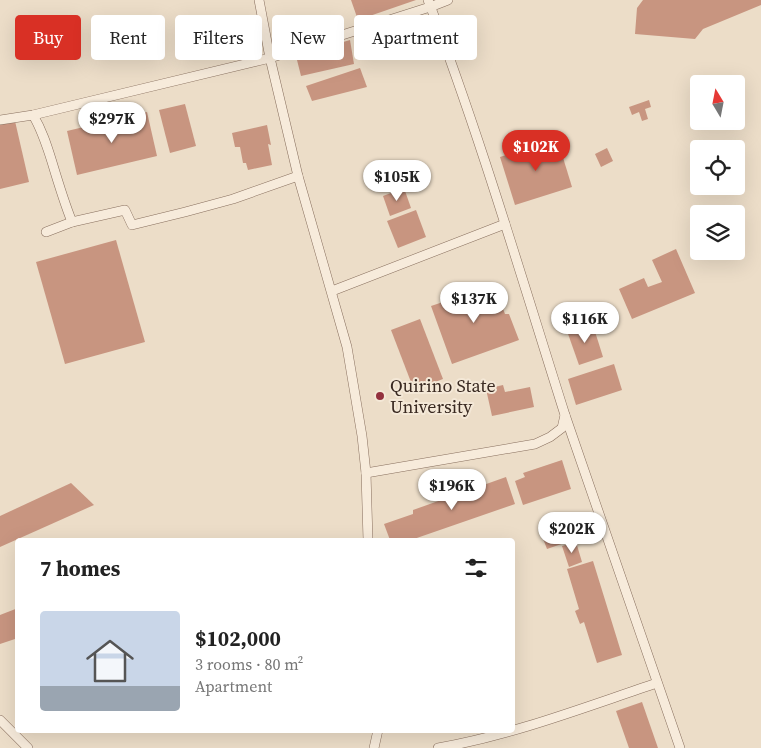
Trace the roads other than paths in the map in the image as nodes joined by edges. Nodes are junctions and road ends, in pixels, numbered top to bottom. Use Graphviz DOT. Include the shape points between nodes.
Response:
graph roads {
  1 [pos="259,0"];
  2 [pos="448,0"];
  3 [pos="429,4"];
  4 [pos="270,58"];
  5 [pos="34,115"];
  6 [pos="0,120"];
  7 [pos="298,176"];
  8 [pos="72,222"];
  9 [pos="505,224"];
  10 [pos="46,232"];
  11 [pos="332,291"];
  12 [pos="565,415"];
  13 [pos="366,473"];
  14 [pos="368,538"];
  15 [pos="657,683"];
  16 [pos="0,720"];
  17 [pos="515,730"];
  18 [pos="377,733"];
  19 [pos="503,733"];
  20 [pos="28,748"];
  21 [pos="374,748"];
  22 [pos="438,748"];
  23 [pos="680,748"];
  1 -- 4 [label="lane"];
  2 -- 3 [label="lane"];
  3 -- 4 [label="lane"];
  3 -- 9 [label="lane"];
  4 -- 5 [label="lane"];
  4 -- 7 [label="lane"];
  5 -- 6 [label="lane"];
  5 -- 8 [label="lane" via="46,141"];
  7 -- 8 [label="lane" via="233,199 132,225 125,210"];
  7 -- 11 [label="lane"];
  8 -- 10 [label="lane"];
  9 -- 11 [label="lane"];
  9 -- 12 [label="lane"];
  11 -- 13 [label="lane" via="347,347"];
  12 -- 13 [label="lane" via="562,428 535,444"];
  12 -- 15 [label="lane"];
  13 -- 14 [label="lane"];
  15 -- 17 [label="lane"];
  15 -- 23 [label="lane"];
  16 -- 20 [label="lane"];
  18 -- 21 [label="lane"];
  19 -- 22 [label="lane"];
}
